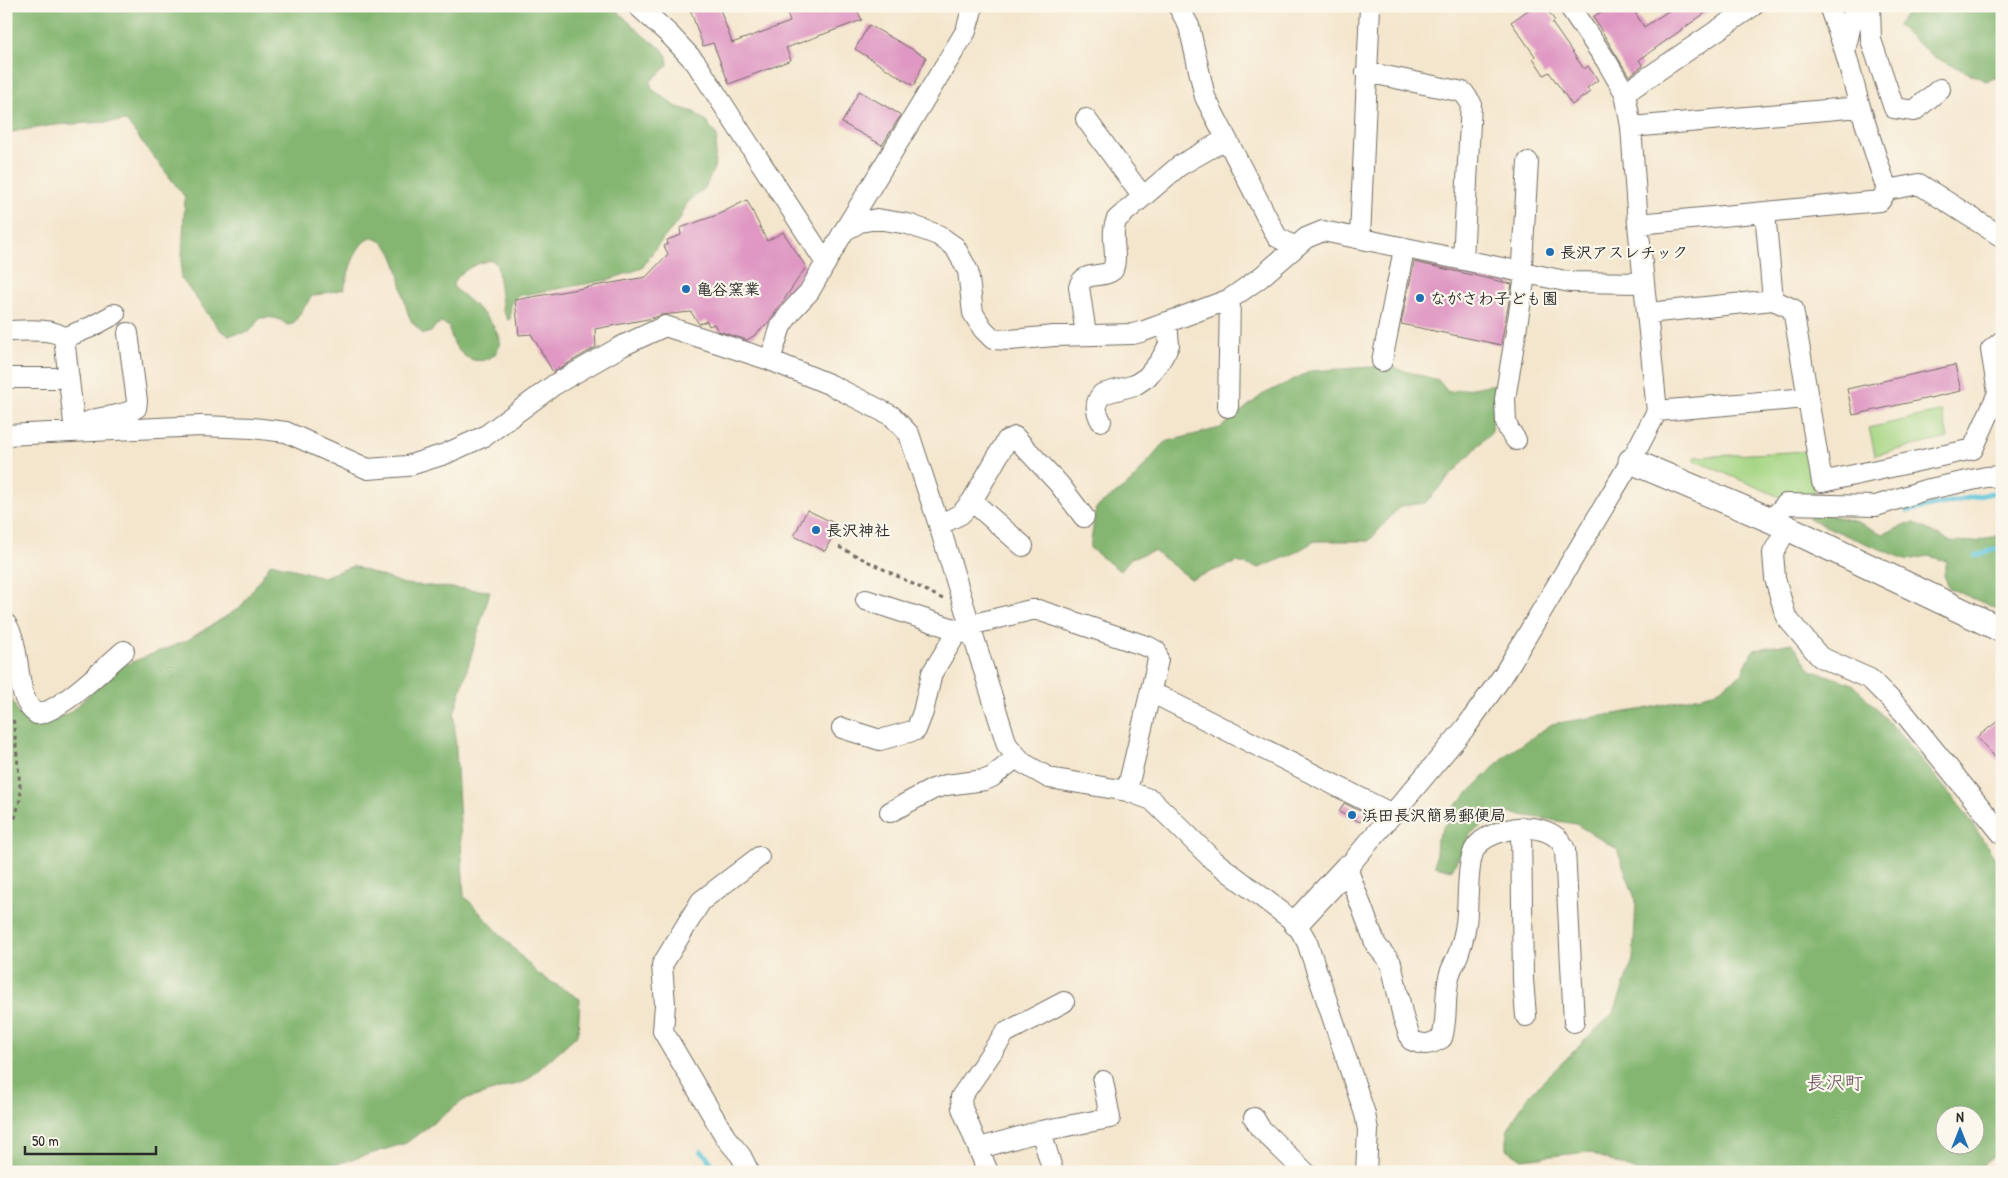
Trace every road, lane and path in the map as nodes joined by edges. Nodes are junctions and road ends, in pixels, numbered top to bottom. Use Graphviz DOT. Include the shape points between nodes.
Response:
graph roads {
  1 [pos="638,6"];
  2 [pos="973,6"];
  3 [pos="1178,6"];
  4 [pos="1370,6"];
  5 [pos="1753,6"];
  6 [pos="1830,6"];
  7 [pos="1855,6"];
  8 [pos="1865,6"];
  9 [pos="1578,10"];
  10 [pos="1845,51"];
  11 [pos="1366,72"];
  12 [pos="1940,89"];
  13 [pos="1625,93"];
  14 [pos="1860,107"];
  15 [pos="1086,119"];
  16 [pos="1632,127"];
  17 [pos="1226,139"];
  18 [pos="1528,162"];
  19 [pos="1887,190"];
  20 [pos="1142,196"];
  21 [pos="1766,212"];
  22 [pos="1638,224"];
  23 [pos="844,231"];
  24 [pos="2002,237"];
  25 [pos="1360,238"];
  26 [pos="1295,247"];
  27 [pos="1404,249"];
  28 [pos="1463,260"];
  29 [pos="826,262"];
  30 [pos="1522,272"];
  31 [pos="1644,283"];
  32 [pos="1230,299"];
  33 [pos="1773,300"];
  34 [pos="115,314"];
  35 [pos="1648,314"];
  36 [pos="1168,322"];
  37 [pos="6,331"];
  38 [pos="128,333"];
  39 [pos="1086,334"];
  40 [pos="64,338"];
  41 [pos="2002,341"];
  42 [pos="1169,345"];
  43 [pos="770,360"];
  44 [pos="1382,361"];
  45 [pos="6,378"];
  46 [pos="69,378"];
  47 [pos="1141,395"];
  48 [pos="1807,398"];
  49 [pos="1228,407"];
  50 [pos="1657,411"];
  51 [pos="1101,421"];
  52 [pos="75,431"];
  53 [pos="6,435"];
  54 [pos="1516,440"];
  55 [pos="1632,461"];
  56 [pos="2002,476"];
  57 [pos="972,501"];
  58 [pos="1084,517"];
  59 [pos="939,524"];
  60 [pos="1779,524"];
  61 [pos="1023,546"];
  62 [pos="839,547"];
  63 [pos="866,600"];
  64 [pos="6,624"];
  65 [pos="966,625"];
  66 [pos="2002,630"];
  67 [pos="124,651"];
  68 [pos="1151,692"];
  69 [pos="11,710"];
  70 [pos="842,728"];
  71 [pos="1017,757"];
  72 [pos="1127,791"];
  73 [pos="890,812"];
  74 [pos="1392,814"];
  75 [pos="1521,828"];
  76 [pos="6,832"];
  77 [pos="2002,834"];
  78 [pos="759,857"];
  79 [pos="1347,868"];
  80 [pos="1296,923"];
  81 [pos="1064,1002"];
  82 [pos="1526,1016"];
  83 [pos="1574,1022"];
  84 [pos="1103,1081"];
  85 [pos="1254,1118"];
  86 [pos="1041,1132"];
  87 [pos="980,1148"];
  88 [pos="749,1172"];
  89 [pos="988,1172"];
  90 [pos="1053,1172"];
  91 [pos="1305,1172"];
  92 [pos="1366,1172"];
  1 -- 29 [label="street" via="696,63"];
  2 -- 23 [label="street" via="966,30"];
  3 -- 17 [label="street" via="1189,26 1205,97"];
  4 -- 11 [label="street"];
  5 -- 13 [label="street"];
  6 -- 10 [label="street"];
  7 -- 10 [label="street"];
  8 -- 12 [label="street" via="1870,7 1871,40 1894,108 1914,111"];
  9 -- 13 [label="street"];
  10 -- 14 [label="street"];
  11 -- 25 [label="street"];
  11 -- 28 [label="street" via="1463,92 1471,103"];
  13 -- 16 [label="street"];
  14 -- 16 [label="street"];
  14 -- 19 [label="street"];
  15 -- 20 [label="street"];
  16 -- 22 [label="street"];
  17 -- 20 [label="street" via="1179,166"];
  17 -- 26 [label="street" via="1277,237"];
  18 -- 30 [label="street"];
  19 -- 21 [label="street" via="1880,201"];
  19 -- 24 [label="street" via="1919,184"];
  20 -- 39 [label="street" via="1120,215 1115,224 1113,270 1087,276 1078,287"];
  21 -- 22 [label="street"];
  21 -- 33 [label="street"];
  22 -- 31 [label="street"];
  23 -- 29 [label="street"];
  23 -- 39 [label="street" via="860,222 877,219 908,224 955,246 968,271 974,313 993,339"];
  25 -- 26 [label="street" via="1323,231"];
  25 -- 27 [label="street"];
  26 -- 32 [label="street"];
  27 -- 28 [label="street"];
  27 -- 44 [label="street"];
  28 -- 30 [label="street"];
  29 -- 43 [label="street" via="810,292 781,326"];
  30 -- 31 [label="street" via="1570,282"];
  30 -- 54 [label="street" via="1524,282 1505,399 1506,422"];
  31 -- 35 [label="street"];
  32 -- 36 [label="street"];
  32 -- 49 [label="street"];
  33 -- 35 [label="street"];
  33 -- 48 [label="street" via="1793,309"];
  34 -- 40 [label="street"];
  35 -- 50 [label="street"];
  36 -- 39 [label="street" via="1133,334"];
  36 -- 42 [label="street"];
  37 -- 40 [label="street" via="53,332"];
  38 -- 52 [label="street" via="136,408 131,412 96,418"];
  40 -- 46 [label="street"];
  41 -- 48 [label="street" via="1991,350 1998,393 1973,449 1822,482"];
  42 -- 47 [label="street" via="1168,366 1156,384"];
  42 -- 51 [label="street" via="1160,361 1141,381 1102,394 1096,409"];
  43 -- 52 [label="street" via="665,326 622,346 554,385 485,436 407,466 368,469 286,432 253,428 201,426"];
  43 -- 59 [label="street" via="831,385 892,416 909,434"];
  45 -- 46 [label="street"];
  46 -- 52 [label="street"];
  48 -- 50 [label="street"];
  50 -- 55 [label="street"];
  52 -- 53 [label="street"];
  55 -- 60 [label="street"];
  55 -- 74 [label="street" via="1504,674 1466,726"];
  56 -- 60 [label="street" via="1925,490 1876,506 1786,504"];
  57 -- 58 [label="street" via="1007,440 1015,437 1059,484"];
  57 -- 59 [label="street" via="961,514"];
  57 -- 61 [label="street"];
  59 -- 65 [label="street"];
  60 -- 66 [label="street"];
  60 -- 77 [label="street" via="1773,553 1775,578 1786,617 1820,657 1870,679 1904,714"];
  62 -- 65 [label="path"];
  63 -- 65 [label="street"];
  64 -- 67 [label="street" via="15,641 25,701 37,714 49,712 63,702"];
  65 -- 68 [label="street" via="1038,610 1153,648 1158,660"];
  65 -- 70 [label="street" via="932,673 916,730 880,740"];
  65 -- 71 [label="street" via="1001,730"];
  68 -- 72 [label="street"];
  68 -- 74 [label="street"];
  69 -- 76 [label="path" via="21,796 15,818"];
  71 -- 72 [label="street" via="1048,778"];
  71 -- 73 [label="street" via="992,777 933,788"];
  72 -- 80 [label="street" via="1152,800 1213,860"];
  74 -- 79 [label="street"];
  75 -- 79 [label="street" via="1486,838 1475,847 1470,864 1466,923 1446,991 1446,1026 1442,1038 1433,1043 1422,1045 1411,1040 1391,963 1376,945"];
  75 -- 82 [label="street"];
  75 -- 83 [label="street" via="1550,832 1563,842"];
  78 -- 88 [label="street" via="701,901 662,965 664,1031"];
  79 -- 80 [label="street"];
  80 -- 92 [label="street" via="1307,942 1365,1114 1368,1130"];
  81 -- 87 [label="street" via="1005,1033 961,1097 962,1108"];
  84 -- 86 [label="street" via="1110,1118"];
  85 -- 91 [label="street" via="1260,1128"];
  86 -- 87 [label="street"];
  86 -- 90 [label="street"];
  87 -- 89 [label="street"];
}
